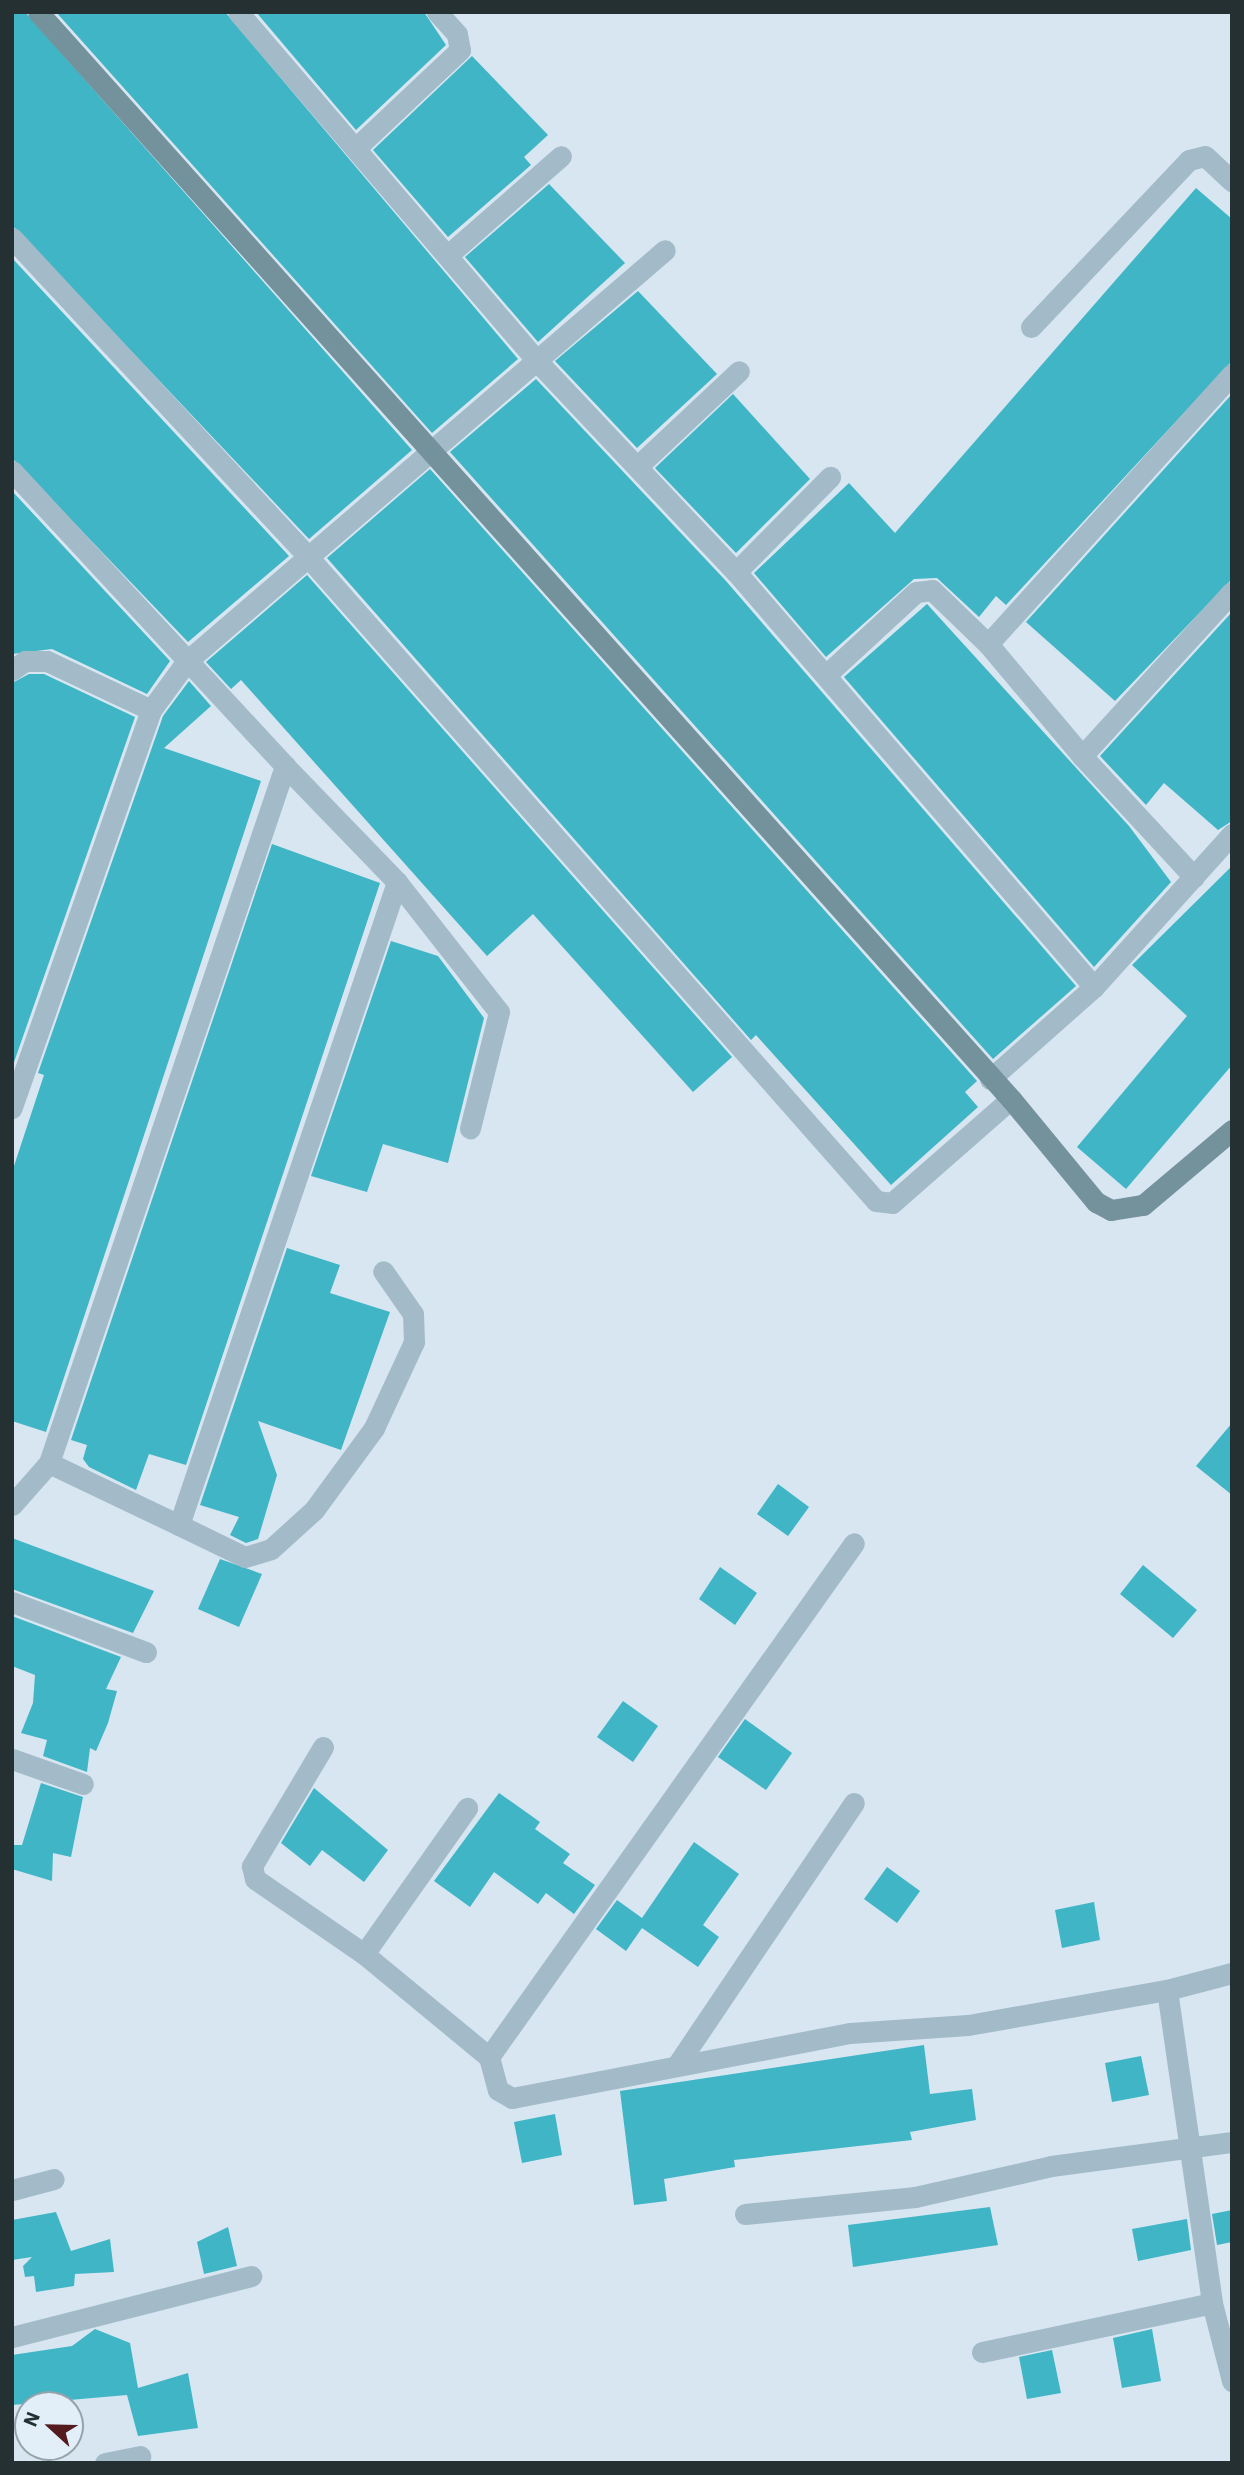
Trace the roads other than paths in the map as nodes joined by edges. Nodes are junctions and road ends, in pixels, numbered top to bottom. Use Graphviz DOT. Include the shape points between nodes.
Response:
graph roads {
  1 [pos="38,12"];
  2 [pos="237,12"];
  3 [pos="437,12"];
  4 [pos="358,146"];
  5 [pos="561,156"];
  6 [pos="1232,181"];
  7 [pos="12,237"];
  8 [pos="665,250"];
  9 [pos="448,255"];
  10 [pos="1031,327"];
  11 [pos="536,360"];
  12 [pos="738,371"];
  13 [pos="1232,374"];
  14 [pos="430,457"];
  15 [pos="639,465"];
  16 [pos="12,471"];
  17 [pos="830,478"];
  18 [pos="309,558"];
  19 [pos="736,572"];
  20 [pos="1232,592"];
  21 [pos="988,643"];
  22 [pos="187,661"];
  23 [pos="12,670"];
  24 [pos="826,675"];
  25 [pos="151,710"];
  26 [pos="1082,756"];
  27 [pos="285,766"];
  28 [pos="1232,834"];
  29 [pos="1194,877"];
  30 [pos="397,882"];
  31 [pos="1094,987"];
  32 [pos="990,1079"];
  33 [pos="1011,1099"];
  34 [pos="12,1108"];
  35 [pos="470,1128"];
  36 [pos="1232,1130"];
  37 [pos="383,1270"];
  38 [pos="50,1463"];
  39 [pos="12,1505"];
  40 [pos="179,1525"];
  41 [pos="854,1543"];
  42 [pos="12,1602"];
  43 [pos="146,1652"];
  44 [pos="323,1747"];
  45 [pos="12,1759"];
  46 [pos="83,1784"];
  47 [pos="854,1803"];
  48 [pos="467,1808"];
  49 [pos="364,1954"];
  50 [pos="1232,1973"];
  51 [pos="1167,1990"];
  52 [pos="489,2057"];
  53 [pos="677,2065"];
  54 [pos="1232,2141"];
  55 [pos="1188,2150"];
  56 [pos="54,2179"];
  57 [pos="12,2189"];
  58 [pos="745,2214"];
  59 [pos="251,2276"];
  60 [pos="1212,2303"];
  61 [pos="12,2337"];
  62 [pos="982,2352"];
  63 [pos="1232,2381"];
  64 [pos="140,2456"];
  65 [pos="105,2463"];
  1 -- 14 [label="street"];
  2 -- 4 [label="street"];
  3 -- 4 [label="street" via="457,34 460,50"];
  4 -- 9 [label="street"];
  5 -- 9 [label="street"];
  6 -- 10 [label="street" via="1205,156 1189,160"];
  7 -- 18 [label="street"];
  8 -- 11 [label="street"];
  9 -- 11 [label="street"];
  11 -- 14 [label="street"];
  11 -- 15 [label="street"];
  12 -- 15 [label="street"];
  13 -- 21 [label="street"];
  14 -- 18 [label="street"];
  14 -- 32 [label="street"];
  15 -- 19 [label="street"];
  16 -- 22 [label="street"];
  17 -- 19 [label="street"];
  18 -- 22 [label="street"];
  18 -- 33 [label="street" via="876,1201 892,1203"];
  19 -- 24 [label="street"];
  20 -- 26 [label="street"];
  21 -- 24 [label="street" via="924,589"];
  21 -- 26 [label="street"];
  22 -- 25 [label="street"];
  22 -- 27 [label="street"];
  23 -- 25 [label="street" via="25,661 47,661"];
  24 -- 31 [label="street"];
  25 -- 34 [label="street"];
  26 -- 29 [label="street"];
  27 -- 30 [label="street"];
  27 -- 38 [label="street"];
  28 -- 29 [label="street"];
  29 -- 31 [label="street"];
  30 -- 35 [label="street" via="499,1012"];
  30 -- 40 [label="street"];
  31 -- 32 [label="street"];
  32 -- 33 [label="street"];
  33 -- 36 [label="street" via="1096,1202 1111,1210 1143,1205"];
  37 -- 40 [label="street" via="412,1314 414,1342 374,1428 314,1510 271,1549 245,1557"];
  38 -- 39 [label="street"];
  38 -- 40 [label="street"];
  41 -- 52 [label="street"];
  42 -- 43 [label="street"];
  44 -- 49 [label="street" via="252,1873"];
  45 -- 46 [label="street"];
  47 -- 53 [label="street"];
  48 -- 49 [label="street"];
  49 -- 52 [label="street"];
  50 -- 51 [label="street"];
  51 -- 53 [label="street" via="968,2025 850,2033"];
  51 -- 55 [label="street"];
  52 -- 53 [label="street" via="498,2090 512,2098"];
  54 -- 55 [label="street"];
  55 -- 58 [label="street" via="1051,2166 915,2197"];
  55 -- 60 [label="street"];
  56 -- 57 [label="street"];
  59 -- 61 [label="street"];
  60 -- 62 [label="street"];
  60 -- 63 [label="street"];
  64 -- 65 [label="street"];
}
